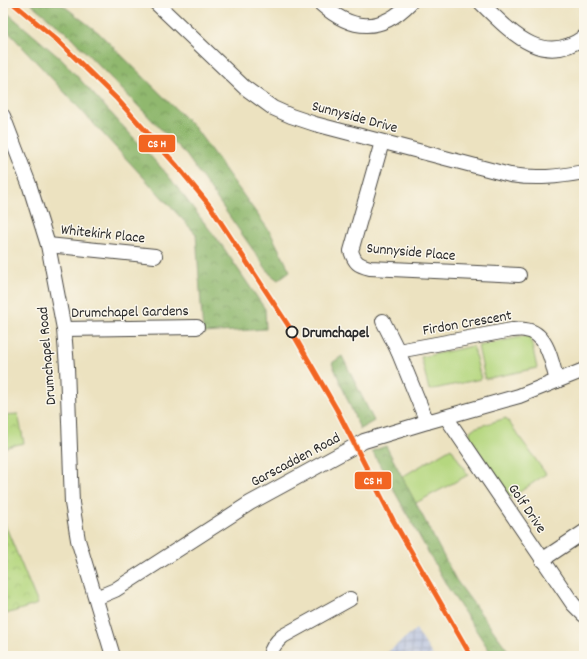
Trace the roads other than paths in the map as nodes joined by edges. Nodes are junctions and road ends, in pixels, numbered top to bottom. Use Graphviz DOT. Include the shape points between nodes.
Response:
graph roads {
  1 [pos="156,3"];
  2 [pos="320,3"];
  3 [pos="410,3"];
  4 [pos="481,3"];
  5 [pos="584,37"];
  6 [pos="3,116"];
  7 [pos="382,142"];
  8 [pos="584,172"];
  9 [pos="48,245"];
  10 [pos="155,256"];
  11 [pos="518,275"];
  12 [pos="383,321"];
  13 [pos="197,327"];
  14 [pos="64,329"];
  15 [pos="398,351"];
  16 [pos="584,370"];
  17 [pos="558,381"];
  18 [pos="446,417"];
  19 [pos="427,422"];
  20 [pos="584,532"];
  21 [pos="542,560"];
  22 [pos="96,598"];
  23 [pos="350,599"];
  24 [pos="584,615"];
  25 [pos="113,656"];
  26 [pos="270,656"];
  1 -- 7 [label="street, Sunnyside Drive" via="244,87 273,108 315,124"];
  2 -- 3 [label="street" via="342,20 360,25 374,25 387,21"];
  4 -- 5 [label="street" via="509,30 534,46 550,49 565,47 575,44"];
  6 -- 9 [label="street, Drumchapel Road" via="29,184"];
  7 -- 8 [label="street, Sunnyside Drive" via="510,175 531,178"];
  7 -- 11 [label="street, Sunnyside Place" via="351,251 360,266"];
  9 -- 10 [label="street, Whitekirk Place"];
  9 -- 14 [label="street, Drumchapel Road"];
  12 -- 15 [label="street"];
  13 -- 14 [label="street, Drumchapel Gardens"];
  14 -- 22 [label="street, Drumchapel Road" via="72,503 78,540"];
  15 -- 17 [label="street, Firdon Crescent" via="512,330 525,330 541,338"];
  15 -- 19 [label="street"];
  16 -- 17 [label="street, Garscadden Road"];
  17 -- 18 [label="street, Garscadden Road" via="519,396"];
  18 -- 19 [label="street, Garscadden Road"];
  18 -- 21 [label="street, Golf Drive"];
  19 -- 22 [label="street, Garscadden Road" via="364,441 327,460 250,503 115,590"];
  20 -- 21 [label="street"];
  21 -- 24 [label="street, Golf Drive" via="573,604"];
  22 -- 25 [label="street"];
  23 -- 26 [label="street" via="283,636 276,642"];
}
